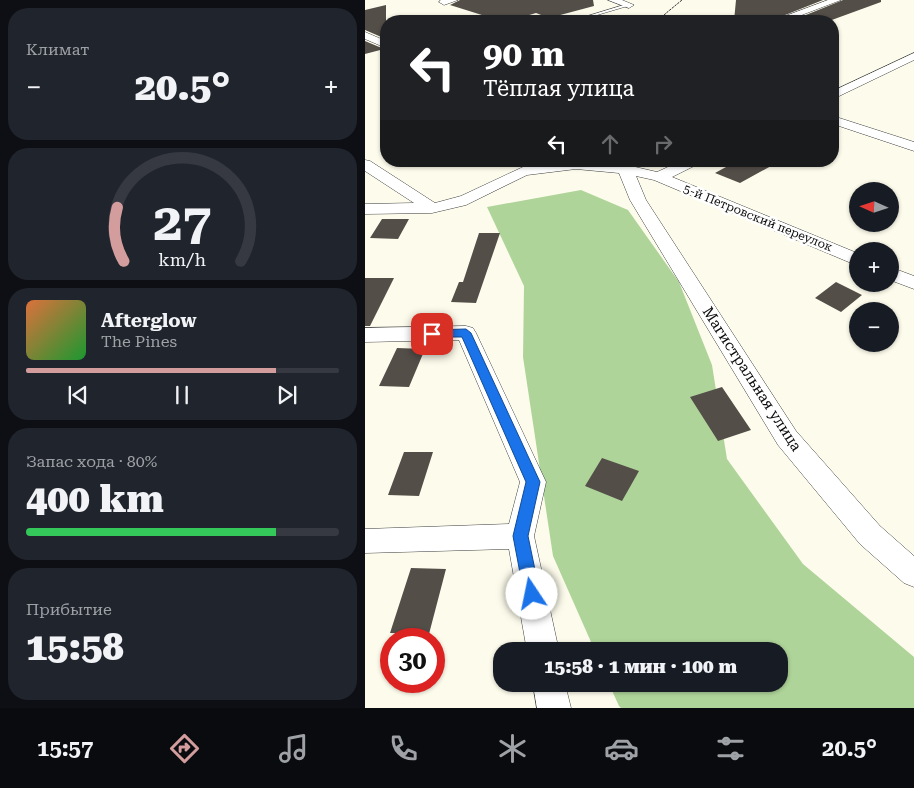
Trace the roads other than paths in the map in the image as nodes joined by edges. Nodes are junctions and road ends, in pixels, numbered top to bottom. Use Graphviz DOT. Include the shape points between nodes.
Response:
graph roads {
  1 [pos="612,0"];
  2 [pos="837,0"];
  3 [pos="629,5"];
  4 [pos="594,15"];
  5 [pos="794,15"];
  6 [pos="365,35"];
  7 [pos="380,41"];
  8 [pos="913,57"];
  9 [pos="839,92"];
  10 [pos="839,122"];
  11 [pos="914,147"];
  12 [pos="365,164"];
  13 [pos="558,167"];
  14 [pos="625,167"];
  15 [pos="630,167"];
  16 [pos="680,167"];
  17 [pos="659,177"];
  18 [pos="432,208"];
  19 [pos="365,209"];
  20 [pos="849,256"];
  21 [pos="899,277"];
  22 [pos="914,283"];
  23 [pos="365,335"];
  24 [pos="520,536"];
  25 [pos="365,541"];
  26 [pos="914,574"];
  27 [pos="541,642"];
  28 [pos="551,692"];
  29 [pos="554,708"];
  1 -- 3 [label="street"];
  2 -- 5 [label="street"];
  3 -- 4 [label="lane"];
  6 -- 7 [label="street"];
  8 -- 9 [label="street"];
  10 -- 11 [label="street"];
  12 -- 18 [label="street"];
  13 -- 18 [label="street, 5-й Петровский переулок" via="523,171 466,200"];
  14 -- 26 [label="street, Магистральная улица" via="639,200 787,438 870,535"];
  15 -- 17 [label="street, 5-й Петровский переулок"];
  16 -- 17 [label="street"];
  17 -- 20 [label="street, 5-й Петровский переулок"];
  18 -- 19 [label="street, 5-й Петровский переулок"];
  21 -- 22 [label="street"];
  23 -- 24 [label="street" via="466,333 533,482"];
  24 -- 25 [label="street"];
  24 -- 27 [label="street"];
  28 -- 29 [label="street"];
}
